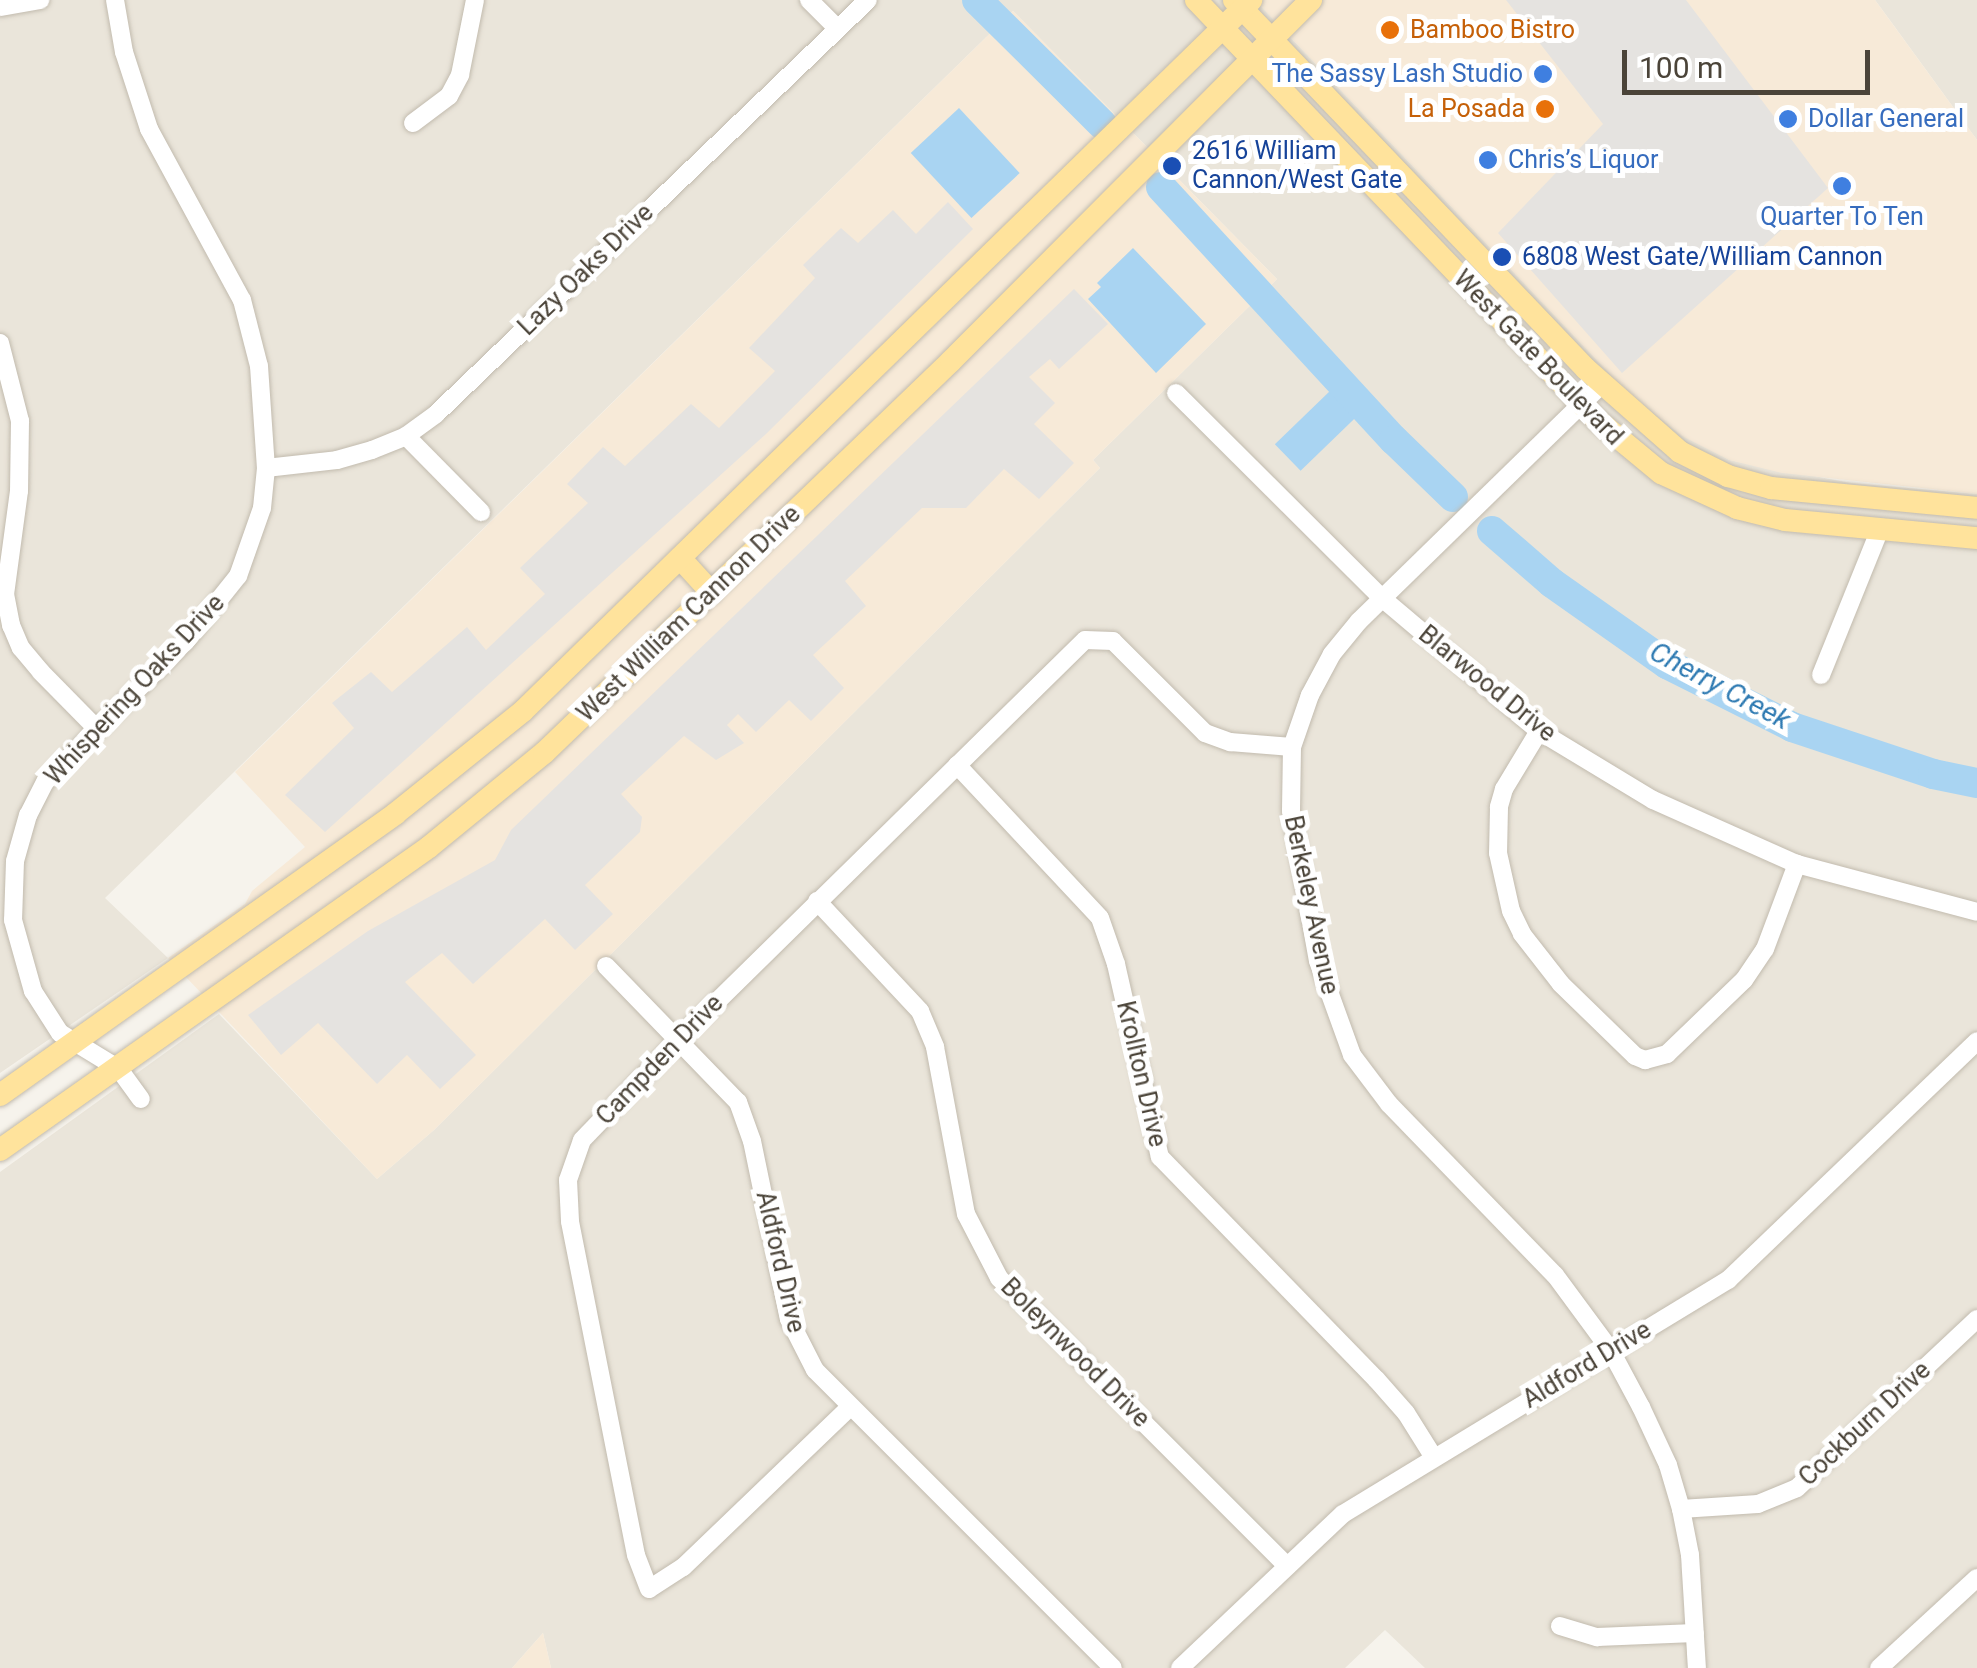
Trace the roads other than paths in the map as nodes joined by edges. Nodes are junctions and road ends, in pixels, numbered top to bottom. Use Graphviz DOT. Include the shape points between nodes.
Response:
graph roads {
  1 [pos="40,0"];
  2 [pos="115,0"];
  3 [pos="475,0"];
  4 [pos="809,0"];
  5 [pos="868,0"];
  6 [pos="1196,0"];
  7 [pos="1311,0"];
  8 [pos="1242,3"];
  9 [pos="0,7"];
  10 [pos="837,28"];
  11 [pos="1224,29"];
  12 [pos="1273,40"];
  13 [pos="1252,60"];
  14 [pos="413,123"];
  15 [pos="1473,246"];
  16 [pos="1452,270"];
  17 [pos="0,343"];
  18 [pos="1602,384"];
  19 [pos="1176,393"];
  20 [pos="1582,404"];
  21 [pos="406,436"];
  22 [pos="266,468"];
  23 [pos="1977,508"];
  24 [pos="481,512"];
  25 [pos="6,527"];
  26 [pos="1880,530"];
  27 [pos="1977,538"];
  28 [pos="680,558"];
  29 [pos="712,592"];
  30 [pos="1383,598"];
  31 [pos="1822,675"];
  32 [pos="96,728"];
  33 [pos="1539,731"];
  34 [pos="1292,747"];
  35 [pos="957,765"];
  36 [pos="1797,864"];
  37 [pos="817,901"];
  38 [pos="1977,912"];
  39 [pos="606,966"];
  40 [pos="678,1039"];
  41 [pos="1977,1041"];
  42 [pos="74,1042"];
  43 [pos="119,1068"];
  44 [pos="0,1095"];
  45 [pos="141,1098"];
  46 [pos="0,1150"];
  47 [pos="1977,1319"];
  48 [pos="1611,1351"];
  49 [pos="850,1407"];
  50 [pos="1433,1456"];
  51 [pos="1681,1509"];
  52 [pos="1286,1565"];
  53 [pos="1977,1578"];
  54 [pos="1560,1626"];
  55 [pos="1695,1633"];
  56 [pos="1112,1668"];
  57 [pos="1180,1668"];
  58 [pos="1696,1668"];
  59 [pos="1879,1668"];
  1 -- 9 [label="street"];
  2 -- 22 [label="street, Whispering Oaks Drive" via="149,128 242,300 259,366"];
  3 -- 14 [label="street" via="460,75 449,96"];
  4 -- 10 [label="street"];
  5 -- 10 [label="street, Lazy Oaks Drive"];
  6 -- 11 [label="main road, West Gate Boulevard"];
  7 -- 12 [label="main road, West William Cannon Drive"];
  8 -- 11 [label="main road, West William Cannon Drive"];
  8 -- 12 [label="main road, West Gate Boulevard"];
  10 -- 21 [label="street, Lazy Oaks Drive"];
  11 -- 13 [label="main road, West Gate Boulevard"];
  11 -- 28 [label="main road, West William Cannon Drive"];
  12 -- 13 [label="main road, West William Cannon Drive"];
  12 -- 15 [label="main road, West Gate Boulevard"];
  13 -- 16 [label="main road, West Gate Boulevard"];
  13 -- 29 [label="main road, West William Cannon Drive"];
  15 -- 16 [label="main road"];
  15 -- 18 [label="main road, West Gate Boulevard"];
  16 -- 20 [label="main road, West Gate Boulevard"];
  17 -- 25 [label="street" via="20,421 19,491"];
  18 -- 20 [label="street, Berkeley Avenue"];
  18 -- 23 [label="main road, West Gate Boulevard" via="1680,452 1728,476 1813,495"];
  19 -- 30 [label="street, Blarwood Drive"];
  20 -- 26 [label="main road, West Gate Boulevard" via="1629,450 1710,498 1785,520"];
  20 -- 30 [label="street, Berkeley Avenue"];
  21 -- 22 [label="street, Lazy Oaks Drive" via="336,460"];
  21 -- 24 [label="street"];
  22 -- 32 [label="street, Whispering Oaks Drive" via="262,508 238,576 186,641"];
  25 -- 32 [label="street" via="4,594 21,648"];
  26 -- 27 [label="main road, West Gate Boulevard"];
  26 -- 31 [label="street"];
  28 -- 29 [label="main road"];
  28 -- 42 [label="main road, West William Cannon Drive" via="458,766"];
  29 -- 43 [label="main road, West William Cannon Drive" via="544,754 476,810"];
  30 -- 33 [label="street, Blarwood Drive"];
  30 -- 34 [label="street, Berkeley Avenue" via="1322,669"];
  32 -- 42 [label="street, Whispering Oaks Drive" via="45,782 28,815 12,893 26,974 60,1033"];
  33 -- 36 [label="street, Blarwood Drive" via="1653,800"];
  33 -- 36 [label="street" via="1499,806 1498,853 1511,912 1561,984 1635,1056 1668,1054 1744,980 1765,949"];
  34 -- 35 [label="street, Campden Drive" via="1230,742 1204,732 1126,652 1093,637"];
  34 -- 48 [label="street, Berkeley Avenue" via="1290,811 1300,872 1318,961 1352,1055 1389,1104 1534,1251"];
  35 -- 37 [label="street, Campden Drive"];
  35 -- 50 [label="street, Krollton Drive" via="1100,918 1160,1157 1376,1378"];
  36 -- 38 [label="street, Blarwood Drive"];
  37 -- 40 [label="street, Campden Drive"];
  37 -- 52 [label="street, Boleynwood Drive" via="920,1011 935,1047 966,1214 998,1278"];
  39 -- 40 [label="street, Aldford Drive"];
  40 -- 49 [label="street, Aldford Drive" via="724,1084 746,1120 794,1337"];
  40 -- 49 [label="street, Campden Drive" via="582,1140 568,1180 574,1244 648,1589 683,1567"];
  41 -- 48 [label="street, Aldford Drive" via="1728,1280"];
  42 -- 43 [label="street, Whispering Oaks Drive"];
  42 -- 44 [label="main road, West William Cannon Drive"];
  43 -- 45 [label="street"];
  43 -- 46 [label="main road, West William Cannon Drive"];
  47 -- 51 [label="street, Cockburn Drive" via="1798,1488 1758,1504"];
  48 -- 50 [label="street, Aldford Drive"];
  48 -- 51 [label="street, Berkeley Avenue" via="1668,1465"];
  49 -- 56 [label="street, Aldford Drive"];
  50 -- 52 [label="street, Aldford Drive" via="1343,1514"];
  51 -- 55 [label="street, Berkeley Avenue"];
  52 -- 57 [label="street, Aldford Drive"];
  53 -- 59 [label="street"];
  54 -- 55 [label="street" via="1597,1638"];
  55 -- 58 [label="street, Berkeley Avenue"];
}
